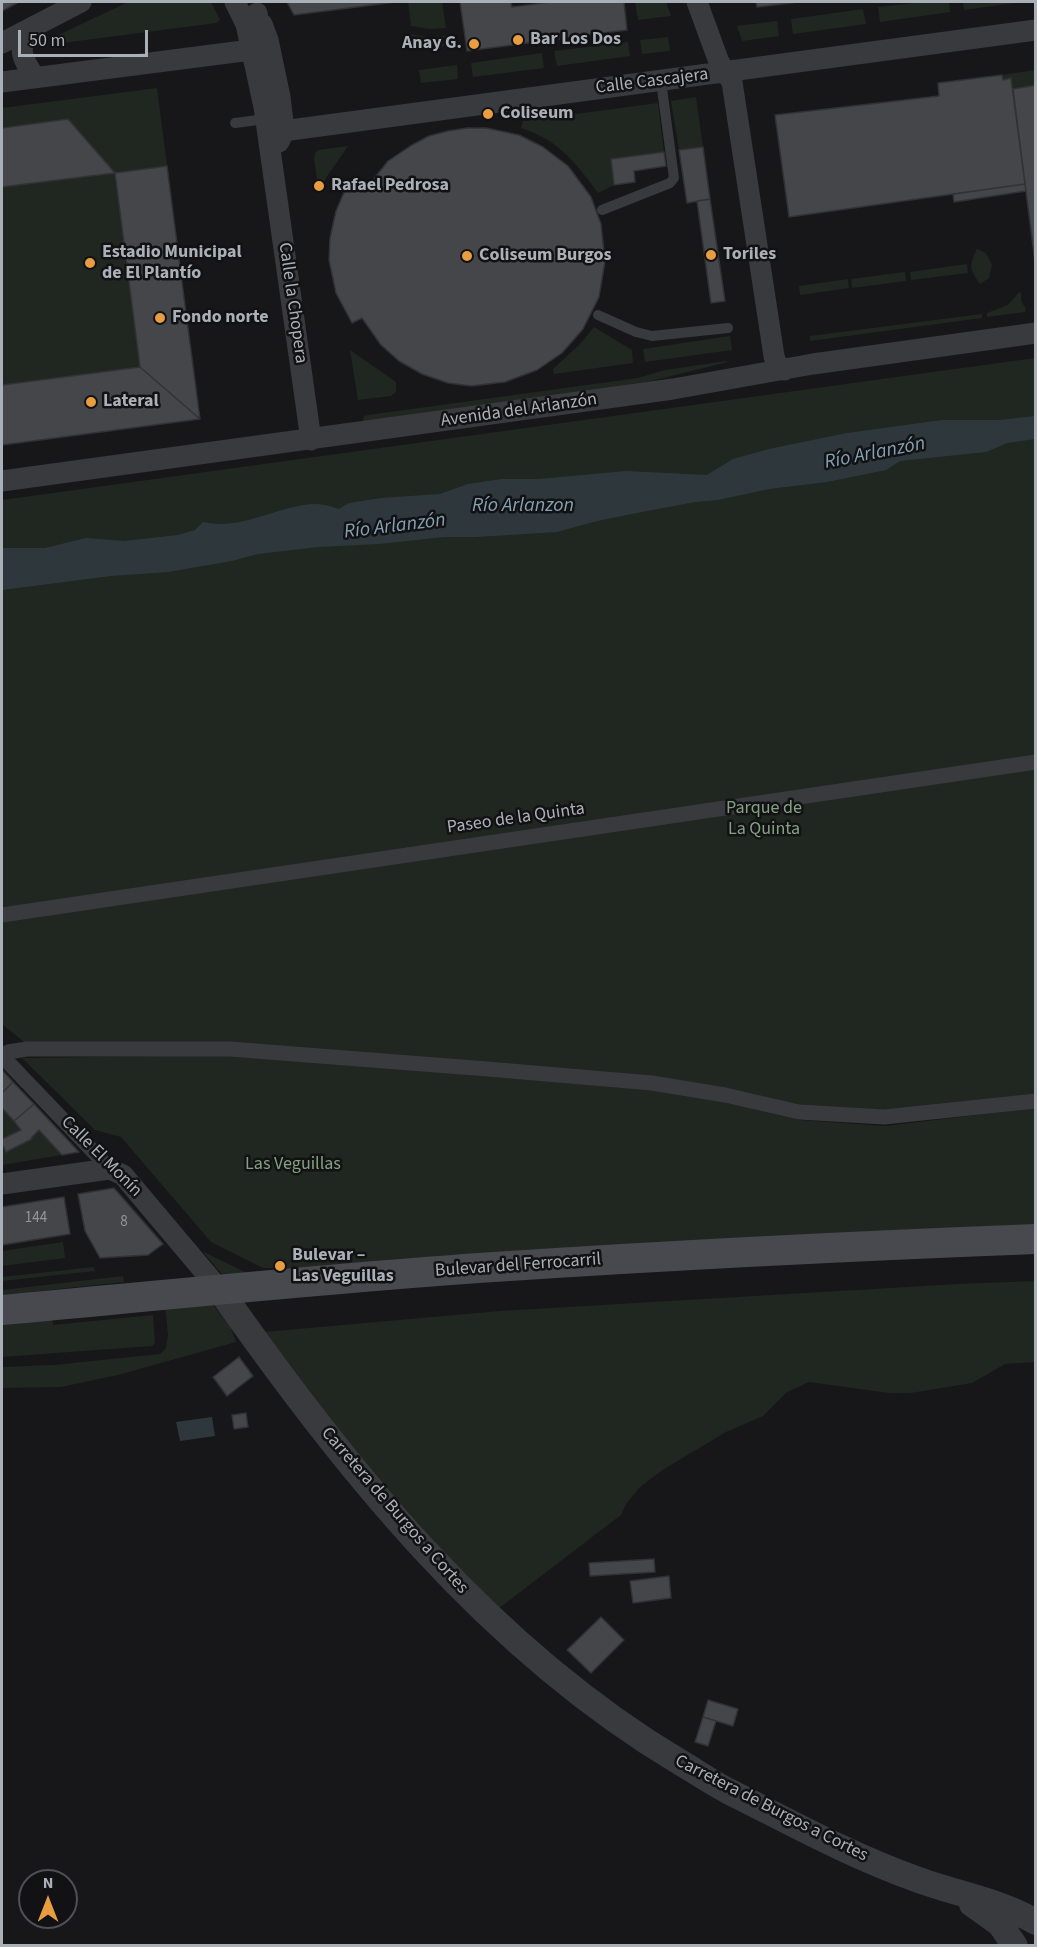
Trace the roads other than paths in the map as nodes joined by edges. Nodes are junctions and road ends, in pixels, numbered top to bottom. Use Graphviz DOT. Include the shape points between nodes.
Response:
graph roads {
  1 [pos="80,2"];
  2 [pos="235,2"];
  3 [pos="697,2"];
  4 [pos="254,8"];
  5 [pos="36,26"];
  6 [pos="1035,30"];
  7 [pos="2,43"];
  8 [pos="251,50"];
  9 [pos="725,73"];
  10 [pos="35,76"];
  11 [pos="661,81"];
  12 [pos="2,82"];
  13 [pos="234,123"];
  14 [pos="272,127"];
  15 [pos="602,210"];
  16 [pos="598,315"];
  17 [pos="728,327"];
  18 [pos="1035,333"];
  19 [pos="779,363"];
  20 [pos="311,440"];
  21 [pos="2,481"];
  22 [pos="1035,762"];
  23 [pos="2,915"];
  24 [pos="2,1056"];
  25 [pos="1035,1101"];
  26 [pos="110,1169"];
  27 [pos="2,1184"];
  28 [pos="1035,1239"];
  29 [pos="219,1289"];
  30 [pos="2,1310"];
  31 [pos="946,1888"];
  32 [pos="1035,1922"];
  33 [pos="1015,1946"];
  1 -- 5 [label="street"];
  2 -- 8 [label="street" via="246,24"];
  3 -- 9 [label="street"];
  4 -- 8 [label="street" via="260,29"];
  4 -- 14 [label="street, Calle la Chopera" via="268,39 280,97"];
  5 -- 7 [label="street"];
  5 -- 10 [label="street" via="21,49"];
  6 -- 9 [label="street, Calle Cascajera"];
  8 -- 10 [label="street"];
  8 -- 14 [label="street"];
  9 -- 11 [label="street, Calle Cascajera"];
  9 -- 19 [label="street" via="732,82"];
  10 -- 12 [label="street"];
  11 -- 14 [label="street, Calle Cascajera"];
  11 -- 15 [label="lane" via="674,178"];
  13 -- 14 [label="lane"];
  14 -- 20 [label="street, Calle la Chopera" via="276,150 272,166"];
  16 -- 17 [label="lane" via="652,336"];
  18 -- 19 [label="street" via="813,364"];
  19 -- 20 [label="street, Avenida del Arlanzón" via="673,389"];
  20 -- 21 [label="street, Avenida del Arlanzón"];
  22 -- 23 [label="street, Paseo de la Quinta"];
  24 -- 25 [label="street" via="27,1049 230,1049 651,1083 800,1112 884,1117"];
  24 -- 26 [label="street, Calle El Monín"];
  26 -- 27 [label="street"];
  26 -- 29 [label="street, Calle El Monín" via="123,1175"];
  28 -- 29 [label="main road, Bulevar del Ferrocarril" via="493,1267"];
  29 -- 30 [label="main road, Bulevar del Ferrocarril"];
  29 -- 31 [label="street, Carretera de Burgos a Cortes" via="327,1437 400,1524 476,1604 573,1689 642,1739 725,1789 879,1864"];
  31 -- 32 [label="street, Carretera de Burgos a Cortes" via="989,1901"];
  31 -- 33 [label="street, Carretera de Burgos a Cortes" via="987,1913"];
}
